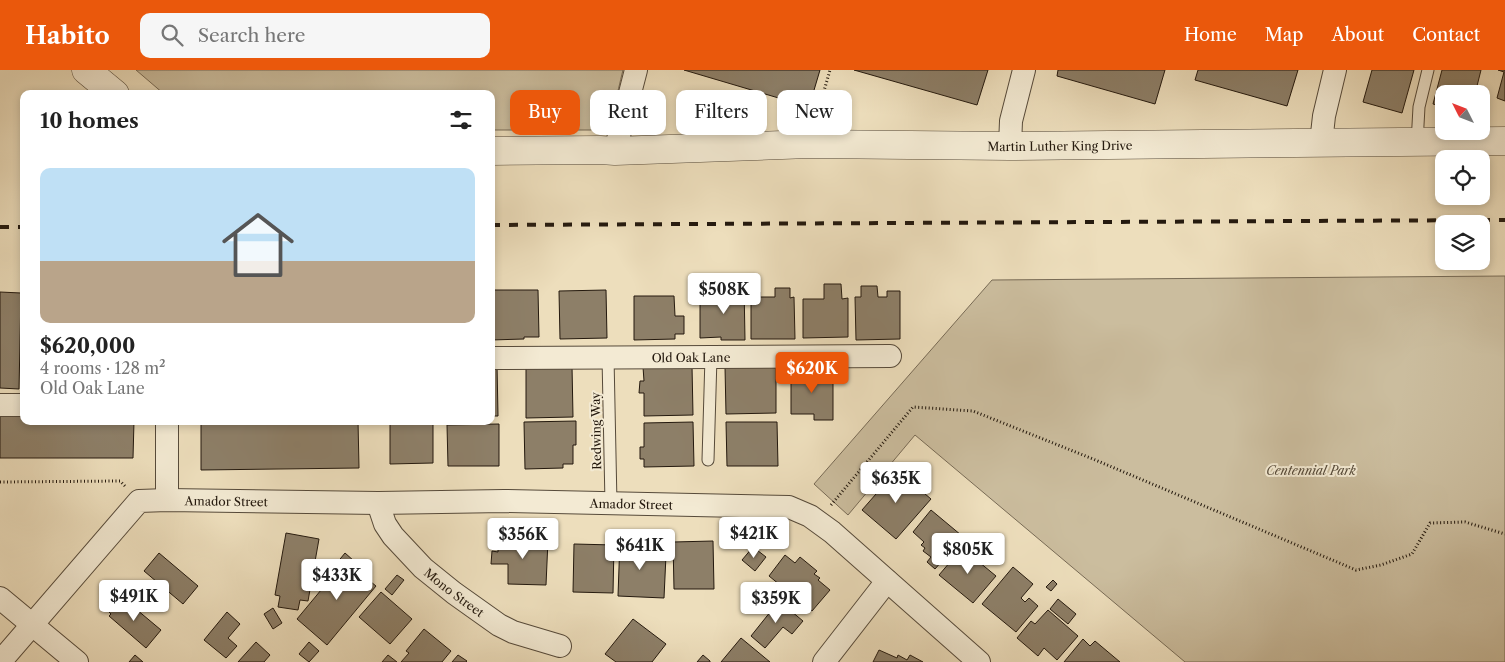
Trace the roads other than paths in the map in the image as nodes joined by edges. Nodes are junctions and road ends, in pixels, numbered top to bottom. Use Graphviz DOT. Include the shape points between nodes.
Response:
graph roads {
  1 [pos="86,70"];
  2 [pos="636,70"];
  3 [pos="1024,70"];
  4 [pos="1335,70"];
  5 [pos="1428,70"];
  6 [pos="110,90"];
  7 [pos="1505,142"];
  8 [pos="1321,143"];
  9 [pos="1417,143"];
  10 [pos="1010,146"];
  11 [pos="495,151"];
  12 [pos="615,152"];
  13 [pos="890,356"];
  14 [pos="711,357"];
  15 [pos="495,358"];
  16 [pos="608,358"];
  17 [pos="0,405"];
  18 [pos="20,405"];
  19 [pos="167,425"];
  20 [pos="708,460"];
  21 [pos="167,500"];
  22 [pos="378,503"];
  23 [pos="611,504"];
  24 [pos="887,581"];
  25 [pos="0,598"];
  26 [pos="33,624"];
  27 [pos="560,646"];
  28 [pos="0,662"];
  29 [pos="78,662"];
  30 [pos="824,662"];
  31 [pos="979,662"];
  1 -- 6 [label="street"];
  2 -- 12 [label="street"];
  3 -- 10 [label="street" via="1011,121"];
  4 -- 8 [label="street"];
  5 -- 9 [label="lane" via="1418,107"];
  7 -- 9 [label="street, Martin Luther King Drive"];
  8 -- 9 [label="street, Martin Luther King Drive"];
  8 -- 10 [label="street, Martin Luther King Drive"];
  10 -- 12 [label="street, Martin Luther King Drive" via="809,144"];
  11 -- 12 [label="street, Martin Luther King Drive"];
  13 -- 14 [label="street, Old Oak Lane"];
  14 -- 16 [label="street, Old Oak Lane"];
  14 -- 20 [label="lane"];
  15 -- 16 [label="street, Old Oak Lane"];
  16 -- 23 [label="lane, Redwing Way"];
  17 -- 18 [label="street"];
  19 -- 21 [label="street"];
  21 -- 22 [label="street, Amador Street"];
  21 -- 26 [label="street, Amador Street" via="139,501"];
  22 -- 23 [label="street, Amador Street" via="504,501"];
  22 -- 27 [label="street, Mono Street" via="393,536 423,568 454,593 499,625"];
  23 -- 24 [label="street, Amador Street" via="789,507 810,516 832,532"];
  24 -- 30 [label="street"];
  24 -- 31 [label="street, Amador Street"];
  25 -- 26 [label="street"];
  26 -- 28 [label="street"];
  26 -- 29 [label="street"];
}
